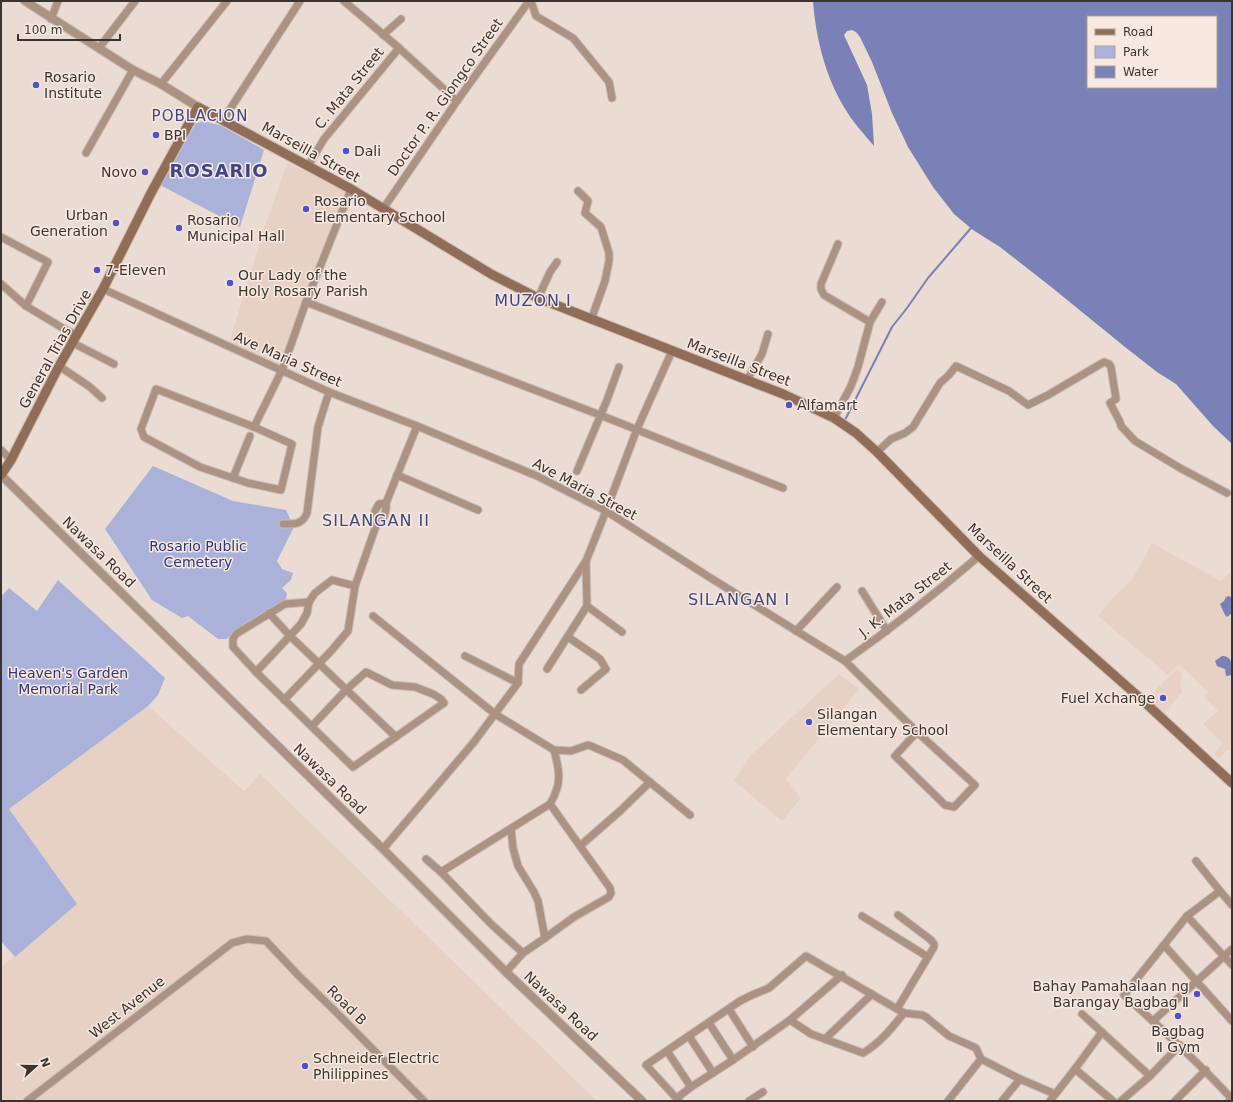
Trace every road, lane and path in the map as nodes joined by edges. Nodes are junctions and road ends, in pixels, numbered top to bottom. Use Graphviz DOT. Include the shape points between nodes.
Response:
graph roads {
  1 [pos="25,1"];
  2 [pos="58,1"];
  3 [pos="135,1"];
  4 [pos="227,1"];
  5 [pos="300,1"];
  6 [pos="344,1"];
  7 [pos="530,1"];
  8 [pos="51,19"];
  9 [pos="401,19"];
  10 [pos="383,34"];
  11 [pos="99,48"];
  12 [pos="399,48"];
  13 [pos="133,70"];
  14 [pos="161,84"];
  15 [pos="612,98"];
  16 [pos="457,101"];
  17 [pos="198,107"];
  18 [pos="223,120"];
  19 [pos="86,153"];
  20 [pos="308,166"];
  21 [pos="351,189"];
  22 [pos="578,191"];
  23 [pos="383,209"];
  24 [pos="1,237"];
  25 [pos="838,244"];
  26 [pos="557,262"];
  27 [pos="1,284"];
  28 [pos="103,289"];
  29 [pos="538,298"];
  30 [pos="306,302"];
  31 [pos="882,302"];
  32 [pos="26,306"];
  33 [pos="592,320"];
  34 [pos="870,322"];
  35 [pos="768,334"];
  36 [pos="74,339"];
  37 [pos="672,351"];
  38 [pos="114,364"];
  39 [pos="59,366"];
  40 [pos="619,367"];
  41 [pos="282,370"];
  42 [pos="747,380"];
  43 [pos="329,392"];
  44 [pos="102,398"];
  45 [pos="600,415"];
  46 [pos="834,418"];
  47 [pos="417,426"];
  48 [pos="254,427"];
  49 [pos="637,429"];
  50 [pos="250,436"];
  51 [pos="1,450"];
  52 [pos="877,452"];
  53 [pos="11,460"];
  54 [pos="577,471"];
  55 [pos="1,475"];
  56 [pos="397,475"];
  57 [pos="233,478"];
  58 [pos="783,488"];
  59 [pos="1227,493"];
  60 [pos="478,510"];
  61 [pos="606,511"];
  62 [pos="283,524"];
  63 [pos="979,556"];
  64 [pos="586,560"];
  65 [pos="355,586"];
  66 [pos="837,588"];
  67 [pos="862,591"];
  68 [pos="308,602"];
  69 [pos="587,606"];
  70 [pos="269,613"];
  71 [pos="373,616"];
  72 [pos="796,631"];
  73 [pos="887,631"];
  74 [pos="622,632"];
  75 [pos="290,636"];
  76 [pos="568,637"];
  77 [pos="465,656"];
  78 [pos="845,661"];
  79 [pos="319,663"];
  80 [pos="547,669"];
  81 [pos="256,672"];
  82 [pos="518,683"];
  83 [pos="346,690"];
  84 [pos="580,690"];
  85 [pos="284,700"];
  86 [pos="495,714"];
  87 [pos="312,726"];
  88 [pos="917,732"];
  89 [pos="396,737"];
  90 [pos="554,750"];
  91 [pos="650,782"];
  92 [pos="1232,783"];
  93 [pos="550,804"];
  94 [pos="690,815"];
  95 [pos="511,830"];
  96 [pos="580,846"];
  97 [pos="383,849"];
  98 [pos="426,859"];
  99 [pos="1196,861"];
  100 [pos="441,872"];
  101 [pos="1220,891"];
  102 [pos="1232,905"];
  103 [pos="898,915"];
  104 [pos="862,916"];
  105 [pos="1188,916"];
  106 [pos="544,938"];
  107 [pos="247,939"];
  108 [pos="1164,945"];
  109 [pos="1232,949"];
  110 [pos="523,953"];
  111 [pos="1224,956"];
  112 [pos="928,957"];
  113 [pos="1232,965"];
  114 [pos="506,972"];
  115 [pos="842,976"];
  116 [pos="1197,981"];
  117 [pos="872,994"];
  118 [pos="729,1009"];
  119 [pos="897,1009"];
  120 [pos="904,1013"];
  121 [pos="1082,1014"];
  122 [pos="790,1020"];
  123 [pos="1153,1021"];
  124 [pos="1232,1021"];
  125 [pos="710,1023"];
  126 [pos="1102,1032"];
  127 [pos="689,1036"];
  128 [pos="825,1039"];
  129 [pos="1180,1045"];
  130 [pos="753,1047"];
  131 [pos="667,1050"];
  132 [pos="981,1059"];
  133 [pos="733,1060"];
  134 [pos="1075,1069"];
  135 [pos="1206,1070"];
  136 [pos="713,1073"];
  137 [pos="1150,1076"];
  138 [pos="1020,1080"];
  139 [pos="691,1087"];
  140 [pos="763,1092"];
  141 [pos="1055,1094"];
  142 [pos="678,1100"];
  143 [pos="1230,1100"];
  144 [pos="26,1101"];
  145 [pos="424,1101"];
  146 [pos="642,1101"];
  147 [pos="749,1101"];
  148 [pos="948,1101"];
  149 [pos="1002,1101"];
  150 [pos="1050,1101"];
  151 [pos="1113,1101"];
  152 [pos="1121,1101"];
  153 [pos="1175,1101"];
  1 -- 8 [label="street"];
  2 -- 8 [label="street"];
  3 -- 11 [label="street"];
  4 -- 14 [label="street"];
  5 -- 18 [label="street"];
  6 -- 10 [label="street"];
  7 -- 15 [label="street" via="536,16 573,38 609,82"];
  7 -- 16 [label="street, Doctor P. R. Giongco Street"];
  8 -- 11 [label="street"];
  9 -- 10 [label="street"];
  10 -- 12 [label="street"];
  11 -- 13 [label="street"];
  12 -- 16 [label="street"];
  12 -- 20 [label="street, C. Mata Street" via="324,139"];
  13 -- 14 [label="street"];
  13 -- 19 [label="street"];
  14 -- 17 [label="street"];
  16 -- 23 [label="street, Doctor P. R. Giongco Street"];
  17 -- 18 [label="main road, Marseilla Street"];
  17 -- 28 [label="main road, General Trias Drive"];
  18 -- 20 [label="main road, Marseilla Street"];
  20 -- 21 [label="main road, Marseilla Street"];
  21 -- 23 [label="main road, Marseilla Street"];
  21 -- 30 [label="street"];
  22 -- 33 [label="street" via="588,201 584,213 601,227 610,261"];
  23 -- 29 [label="main road, Marseilla Street" via="491,274"];
  24 -- 32 [label="street" via="48,262"];
  25 -- 34 [label="street" via="821,289 824,295"];
  26 -- 29 [label="street"];
  27 -- 32 [label="street"];
  28 -- 36 [label="main road, General Trias Drive"];
  28 -- 41 [label="street, Ave Maria Street"];
  29 -- 33 [label="main road, Marseilla Street"];
  30 -- 41 [label="street"];
  30 -- 45 [label="street"];
  31 -- 34 [label="street"];
  32 -- 36 [label="street" via="66,330"];
  33 -- 37 [label="main road, Marseilla Street"];
  34 -- 46 [label="street" via="851,386"];
  35 -- 42 [label="street" via="762,354"];
  36 -- 38 [label="street"];
  36 -- 39 [label="main road, General Trias Drive"];
  37 -- 42 [label="main road, Marseilla Street"];
  37 -- 49 [label="street"];
  39 -- 44 [label="street"];
  39 -- 53 [label="main road, General Trias Drive"];
  40 -- 45 [label="street"];
  41 -- 43 [label="street, Ave Maria Street"];
  41 -- 48 [label="street"];
  42 -- 46 [label="main road, Marseilla Street"];
  43 -- 47 [label="street, Ave Maria Street"];
  43 -- 62 [label="street" via="318,427 307,513 298,524"];
  45 -- 49 [label="street"];
  45 -- 54 [label="street"];
  46 -- 52 [label="main road, Marseilla Street"];
  47 -- 56 [label="street"];
  47 -- 61 [label="street, Ave Maria Street" via="537,476"];
  48 -- 57 [label="street" via="292,444 281,490"];
  48 -- 57 [label="street" via="155,390 141,430 144,438 200,467"];
  49 -- 58 [label="street"];
  49 -- 61 [label="street"];
  50 -- 57 [label="street"];
  51 -- 53 [label="street"];
  52 -- 59 [label="street" via="891,439 913,427 940,383 956,366 1009,391 1028,405 1104,362 1111,367 1116,399 1110,402 1121,426 1135,441"];
  52 -- 63 [label="main road, Marseilla Street"];
  53 -- 55 [label="main road, General Trias Drive"];
  55 -- 97 [label="street, Nawasa Road"];
  56 -- 60 [label="street"];
  56 -- 65 [label="street" via="386,503 385,515 382,521 377,523"];
  61 -- 64 [label="street"];
  61 -- 72 [label="street, Ave Maria Street"];
  63 -- 73 [label="street, J. K. Mata Street"];
  63 -- 92 [label="main road, Marseilla Street"];
  64 -- 69 [label="street"];
  64 -- 82 [label="street" via="519,664"];
  65 -- 68 [label="street" via="332,580"];
  65 -- 79 [label="street" via="348,631"];
  66 -- 72 [label="street"];
  67 -- 73 [label="street"];
  68 -- 70 [label="street" via="285,604"];
  68 -- 75 [label="street" via="307,613"];
  69 -- 74 [label="street"];
  69 -- 76 [label="street"];
  70 -- 75 [label="street"];
  70 -- 81 [label="street" via="236,634 234,638 233,647"];
  71 -- 86 [label="street"];
  72 -- 78 [label="street, Ave Maria Street"];
  73 -- 78 [label="street, J. K. Mata Street"];
  75 -- 79 [label="street"];
  75 -- 81 [label="street"];
  76 -- 80 [label="street"];
  76 -- 84 [label="street" via="600,659 606,669"];
  77 -- 82 [label="street"];
  78 -- 88 [label="street, Ave Maria Street"];
  79 -- 83 [label="street"];
  79 -- 85 [label="street"];
  81 -- 85 [label="street"];
  82 -- 86 [label="street"];
  83 -- 87 [label="street"];
  83 -- 89 [label="street"];
  83 -- 89 [label="street" via="366,672 392,685 415,687 441,699 444,703"];
  85 -- 87 [label="street"];
  86 -- 90 [label="street"];
  86 -- 97 [label="street" via="472,745"];
  87 -- 89 [label="street" via="353,767"];
  88 -- 88 [label="street, Ave Maria Street" via="975,785 954,807 945,805 895,756"];
  90 -- 91 [label="street" via="571,751 588,745 623,760"];
  90 -- 93 [label="street" via="560,771 556,793"];
  91 -- 94 [label="street"];
  91 -- 96 [label="street"];
  93 -- 95 [label="street"];
  93 -- 96 [label="street"];
  95 -- 100 [label="street"];
  95 -- 106 [label="street" via="518,866 538,901"];
  96 -- 106 [label="street" via="610,888 610,896"];
  97 -- 114 [label="street, Nawasa Road"];
  98 -- 100 [label="street"];
  99 -- 101 [label="street"];
  100 -- 110 [label="street"];
  101 -- 102 [label="street"];
  101 -- 105 [label="street"];
  103 -- 112 [label="street" via="934,944"];
  104 -- 112 [label="street"];
  105 -- 108 [label="street"];
  105 -- 111 [label="street"];
  106 -- 110 [label="street"];
  107 -- 144 [label="street, West Avenue" via="232,943"];
  107 -- 145 [label="street, Road B" via="266,941"];
  108 -- 116 [label="street"];
  108 -- 123 [label="street" via="1124,995"];
  109 -- 111 [label="street"];
  110 -- 114 [label="street"];
  111 -- 113 [label="street"];
  111 -- 116 [label="street"];
  112 -- 119 [label="street"];
  114 -- 146 [label="street, Nawasa Road"];
  115 -- 117 [label="street"];
  115 -- 118 [label="street" via="806,956 769,988"];
  115 -- 122 [label="street"];
  116 -- 123 [label="street"];
  116 -- 124 [label="street"];
  117 -- 119 [label="street"];
  117 -- 128 [label="street"];
  118 -- 125 [label="street"];
  118 -- 130 [label="street"];
  119 -- 120 [label="street"];
  120 -- 128 [label="street" via="883,1038 863,1053"];
  120 -- 132 [label="street" via="922,1015 948,1036 976,1048"];
  121 -- 126 [label="street"];
  122 -- 128 [label="street" via="811,1034"];
  122 -- 130 [label="street"];
  123 -- 129 [label="street"];
  125 -- 127 [label="street"];
  125 -- 133 [label="street"];
  126 -- 134 [label="street"];
  126 -- 137 [label="street"];
  127 -- 131 [label="street"];
  127 -- 136 [label="street"];
  129 -- 135 [label="street"];
  129 -- 137 [label="street"];
  130 -- 133 [label="street"];
  131 -- 139 [label="street"];
  131 -- 142 [label="street" via="646,1066"];
  132 -- 138 [label="street"];
  132 -- 148 [label="street"];
  133 -- 136 [label="street"];
  134 -- 141 [label="street"];
  134 -- 151 [label="street"];
  135 -- 143 [label="street"];
  135 -- 153 [label="street"];
  136 -- 139 [label="street"];
  137 -- 152 [label="street"];
  138 -- 141 [label="street"];
  138 -- 149 [label="street"];
  139 -- 142 [label="street"];
  140 -- 147 [label="street"];
  141 -- 150 [label="street"];
}
